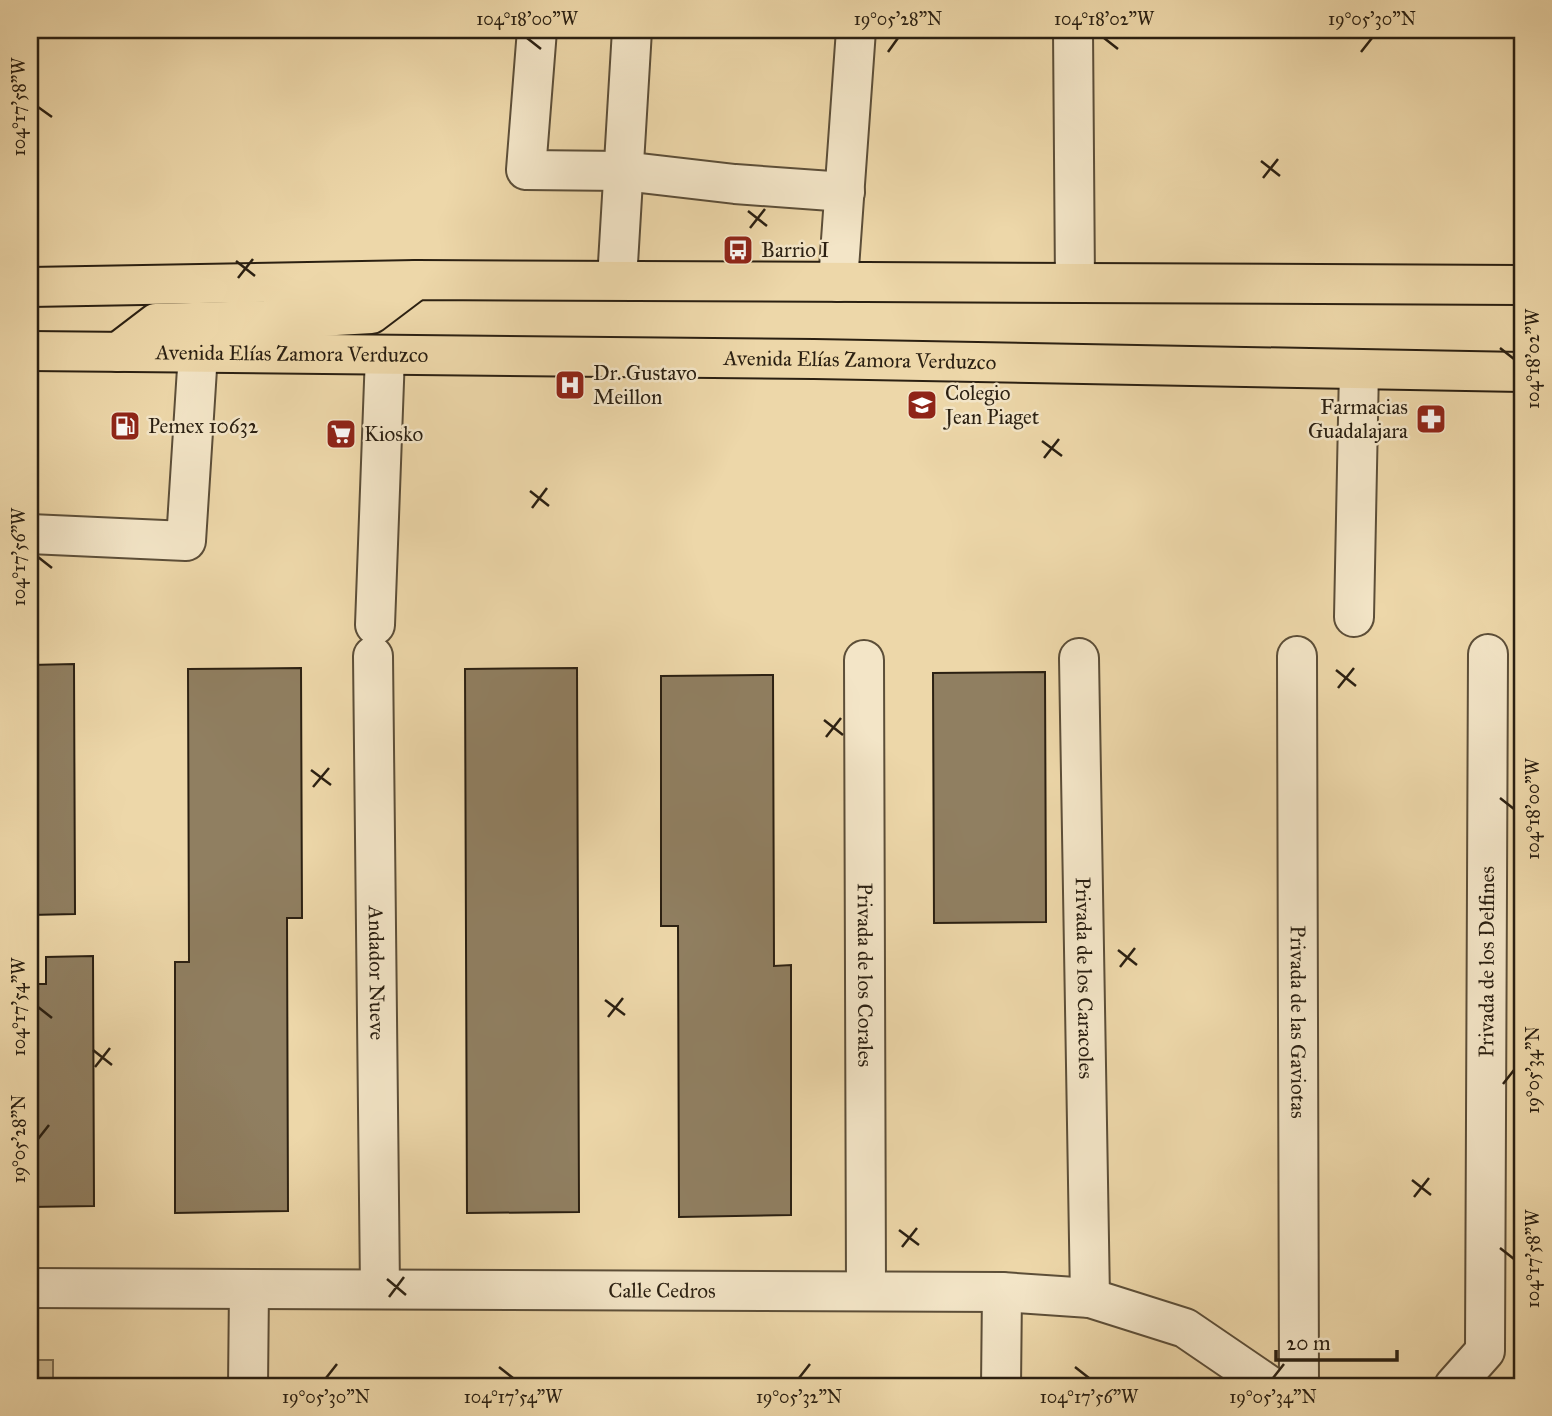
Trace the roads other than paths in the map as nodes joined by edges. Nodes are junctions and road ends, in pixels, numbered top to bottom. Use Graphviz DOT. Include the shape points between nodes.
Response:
graph roads {
  1 [pos="537,30"];
  2 [pos="632,30"];
  3 [pos="856,30"];
  4 [pos="1073,30"];
  5 [pos="624,171"];
  6 [pos="845,192"];
  7 [pos="416,280"];
  8 [pos="617,280"];
  9 [pos="838,282"];
  10 [pos="1075,283"];
  11 [pos="1522,285"];
  12 [pos="30,287"];
  13 [pos="30,351"];
  14 [pos="118,352"];
  15 [pos="198,353"];
  16 [pos="385,355"];
  17 [pos="1359,369"];
  18 [pos="1522,372"];
  19 [pos="30,534"];
  20 [pos="1354,617"];
  21 [pos="1488,654"];
  22 [pos="1297,656"];
  23 [pos="1079,658"];
  24 [pos="864,660"];
  25 [pos="30,1288"];
  26 [pos="249,1289"];
  27 [pos="380,1289"];
  28 [pos="866,1291"];
  29 [pos="1002,1292"];
  30 [pos="1090,1297"];
  31 [pos="248,1386"];
  32 [pos="1001,1386"];
  33 [pos="1270,1386"];
  34 [pos="1299,1386"];
  35 [pos="1454,1386"];
  1 -- 5 [label="street" via="526,170"];
  2 -- 5 [label="street"];
  3 -- 6 [label="street"];
  4 -- 10 [label="street"];
  5 -- 6 [label="street"];
  5 -- 8 [label="street"];
  6 -- 9 [label="street"];
  7 -- 8 [label="main road"];
  7 -- 12 [label="main road"];
  7 -- 14 [label="main road" via="371,314 156,323"];
  8 -- 9 [label="main road"];
  9 -- 10 [label="main road"];
  10 -- 11 [label="main road"];
  13 -- 14 [label="main road, Avenida Elías Zamora Verduzco"];
  14 -- 15 [label="main road, Avenida Elías Zamora Verduzco"];
  15 -- 16 [label="main road, Avenida Elías Zamora Verduzco"];
  15 -- 19 [label="street" via="186,541"];
  16 -- 17 [label="main road, Avenida Elías Zamora Verduzco"];
  16 -- 27 [label="street, Andador Nueve" via="374,640"];
  17 -- 18 [label="main road, Avenida Elías Zamora Verduzco"];
  17 -- 20 [label="street"];
  21 -- 35 [label="street, Privada de los Delfines" via="1485,1351"];
  22 -- 34 [label="street, Privada de las Gaviotas"];
  23 -- 30 [label="street, Privada de los Caracoles"];
  24 -- 28 [label="street, Privada de los Corales"];
  25 -- 26 [label="street, Calle Cedros"];
  26 -- 27 [label="street, Calle Cedros"];
  26 -- 31 [label="street"];
  27 -- 28 [label="street, Calle Cedros"];
  28 -- 29 [label="street, Calle Cedros"];
  29 -- 30 [label="street, Calle Cedros"];
  29 -- 32 [label="street"];
  30 -- 33 [label="street, Calle Cedros" via="1185,1328"];
}
